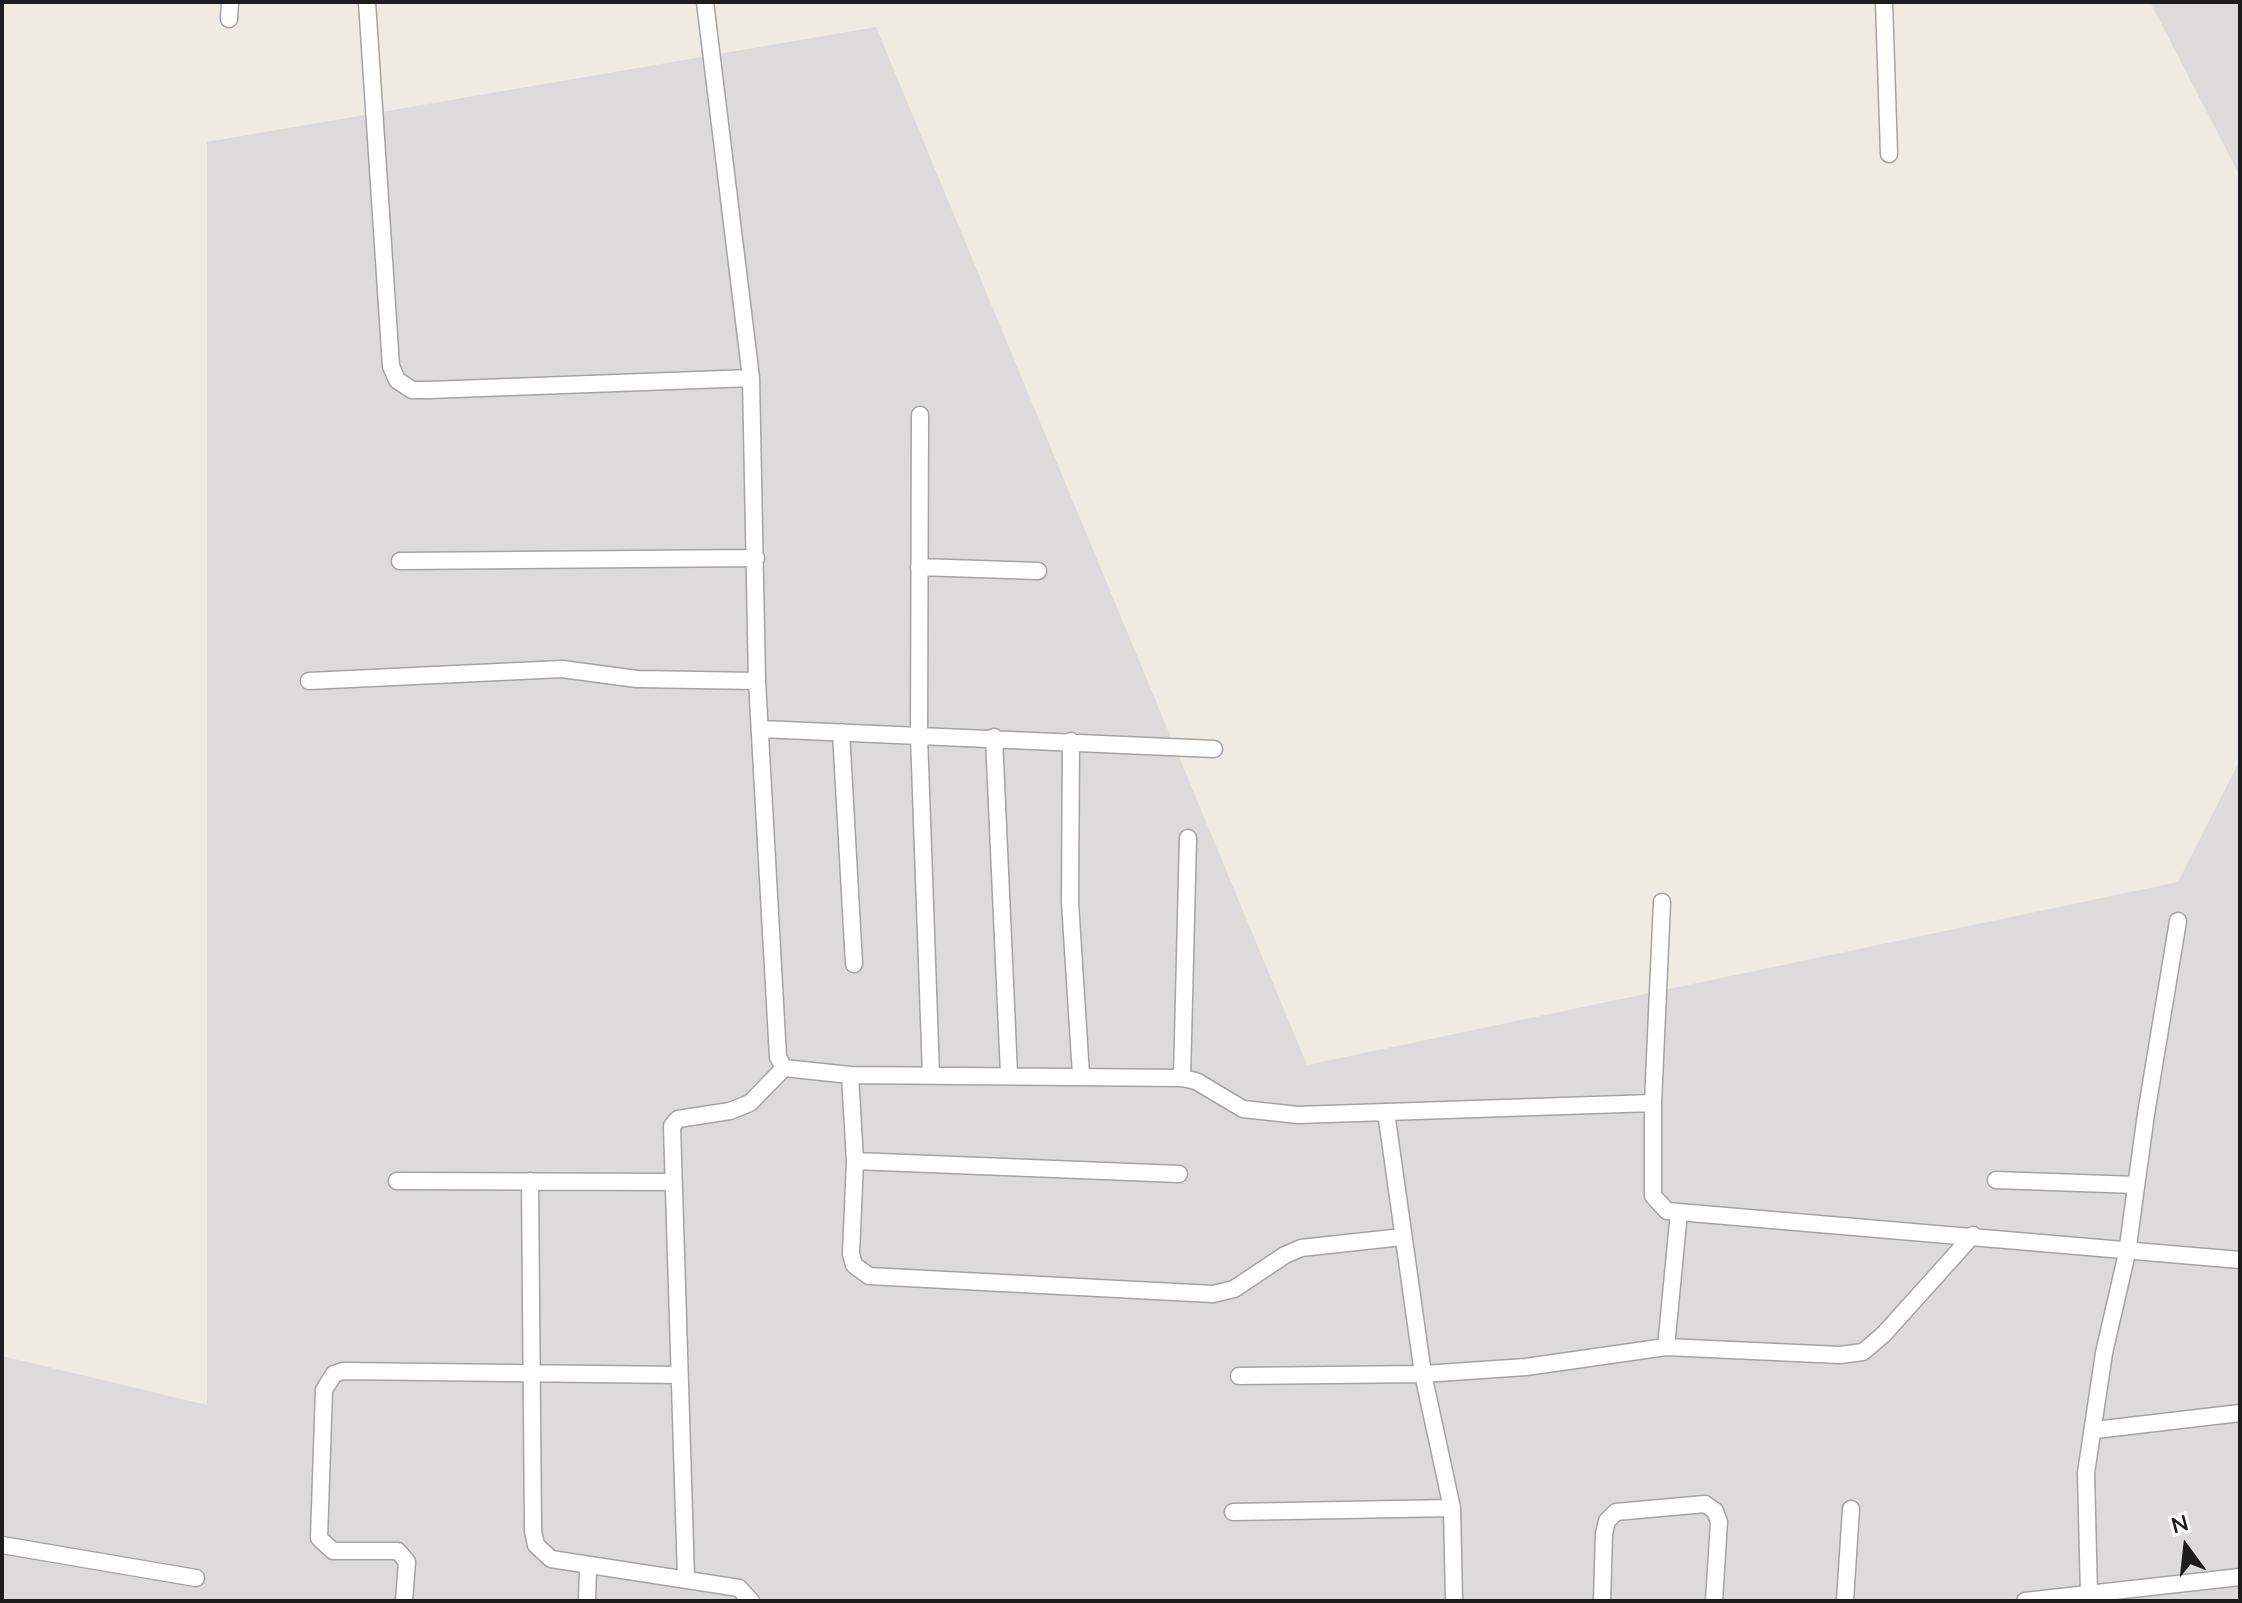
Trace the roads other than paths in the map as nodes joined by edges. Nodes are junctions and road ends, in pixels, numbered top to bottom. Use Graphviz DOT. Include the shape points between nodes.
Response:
graph roads {
  1 [pos="367,2"];
  2 [pos="705,2"];
  3 [pos="1884,2"];
  4 [pos="1889,154"];
  5 [pos="751,378"];
  6 [pos="920,415"];
  7 [pos="756,558"];
  8 [pos="400,561"];
  9 [pos="919,567"];
  10 [pos="1038,571"];
  11 [pos="309,681"];
  12 [pos="757,681"];
  13 [pos="761,729"];
  14 [pos="841,732"];
  15 [pos="919,736"];
  16 [pos="994,737"];
  17 [pos="1071,741"];
  18 [pos="1214,749"];
  19 [pos="1188,838"];
  20 [pos="1662,902"];
  21 [pos="2178,921"];
  22 [pos="854,964"];
  23 [pos="784,1068"];
  24 [pos="1009,1074"];
  25 [pos="850,1075"];
  26 [pos="931,1075"];
  27 [pos="1081,1075"];
  28 [pos="1182,1078"];
  29 [pos="1653,1103"];
  30 [pos="1386,1112"];
  31 [pos="855,1161"];
  32 [pos="1179,1174"];
  33 [pos="1996,1180"];
  34 [pos="397,1181"];
  35 [pos="530,1181"];
  36 [pos="673,1182"];
  37 [pos="2136,1185"];
  38 [pos="1679,1212"];
  39 [pos="1973,1235"];
  40 [pos="1402,1237"];
  41 [pos="2127,1253"];
  42 [pos="2240,1260"];
  43 [pos="1666,1347"];
  44 [pos="533,1372"];
  45 [pos="1423,1374"];
  46 [pos="679,1375"];
  47 [pos="1239,1376"];
  48 [pos="2240,1413"];
  49 [pos="2095,1430"];
  50 [pos="1452,1508"];
  51 [pos="1851,1509"];
  52 [pos="1233,1512"];
  53 [pos="2,1545"];
  54 [pos="588,1568"];
  55 [pos="2240,1577"];
  56 [pos="196,1578"];
  57 [pos="686,1578"];
  58 [pos="2089,1595"];
  59 [pos="2064,1599"];
  60 [pos="404,1601"];
  61 [pos="587,1601"];
  62 [pos="751,1601"];
  63 [pos="1454,1601"];
  64 [pos="1602,1601"];
  65 [pos="1714,1601"];
  66 [pos="1845,1601"];
  67 [pos="2025,1601"];
  1 -- 5 [label="street" via="391,366 397,380 412,390"];
  2 -- 5 [label="street"];
  3 -- 4 [label="street"];
  5 -- 7 [label="street"];
  6 -- 9 [label="street"];
  7 -- 8 [label="street"];
  7 -- 12 [label="street"];
  9 -- 10 [label="street"];
  9 -- 15 [label="street"];
  11 -- 12 [label="street" via="562,669 637,679"];
  12 -- 13 [label="street"];
  13 -- 14 [label="street"];
  13 -- 23 [label="street" via="778,1057"];
  14 -- 15 [label="street"];
  14 -- 22 [label="street"];
  15 -- 16 [label="street"];
  15 -- 26 [label="street"];
  16 -- 17 [label="street"];
  16 -- 24 [label="street"];
  17 -- 18 [label="street"];
  17 -- 27 [label="street" via="1070,902"];
  19 -- 28 [label="street"];
  20 -- 29 [label="street"];
  21 -- 37 [label="street"];
  23 -- 25 [label="street"];
  23 -- 36 [label="street" via="750,1103 675,1122"];
  24 -- 26 [label="street"];
  24 -- 27 [label="street"];
  25 -- 26 [label="street"];
  25 -- 31 [label="street"];
  27 -- 28 [label="street"];
  28 -- 30 [label="street" via="1243,1109 1267,1114"];
  29 -- 30 [label="street"];
  29 -- 38 [label="street" via="1653,1196 1667,1211"];
  30 -- 40 [label="street"];
  31 -- 32 [label="street"];
  31 -- 40 [label="street" via="851,1254 854,1265 869,1276 1213,1294 1234,1289 1301,1248"];
  33 -- 37 [label="street"];
  34 -- 35 [label="street"];
  35 -- 36 [label="street"];
  35 -- 44 [label="street"];
  36 -- 46 [label="street"];
  37 -- 41 [label="street"];
  38 -- 39 [label="street"];
  38 -- 43 [label="street"];
  39 -- 41 [label="street"];
  39 -- 43 [label="street" via="1863,1352"];
  40 -- 45 [label="street"];
  41 -- 42 [label="street"];
  41 -- 49 [label="street" via="2104,1353"];
  43 -- 45 [label="street" via="1574,1362"];
  44 -- 46 [label="street"];
  44 -- 54 [label="street" via="536,1545 551,1559"];
  44 -- 60 [label="street" via="343,1371 327,1380 319,1538 333,1551 398,1551 407,1562"];
  45 -- 47 [label="street"];
  45 -- 50 [label="street"];
  46 -- 57 [label="street"];
  48 -- 49 [label="street"];
  49 -- 58 [label="street" via="2086,1473"];
  50 -- 52 [label="street"];
  50 -- 63 [label="street"];
  51 -- 66 [label="street"];
  53 -- 56 [label="street"];
  54 -- 57 [label="street"];
  54 -- 61 [label="street"];
  55 -- 58 [label="street"];
  57 -- 62 [label="street" via="739,1588"];
  58 -- 59 [label="street"];
  59 -- 67 [label="street"];
  64 -- 65 [label="street" via="1604,1534 1616,1512 1705,1504 1719,1522"];
}
